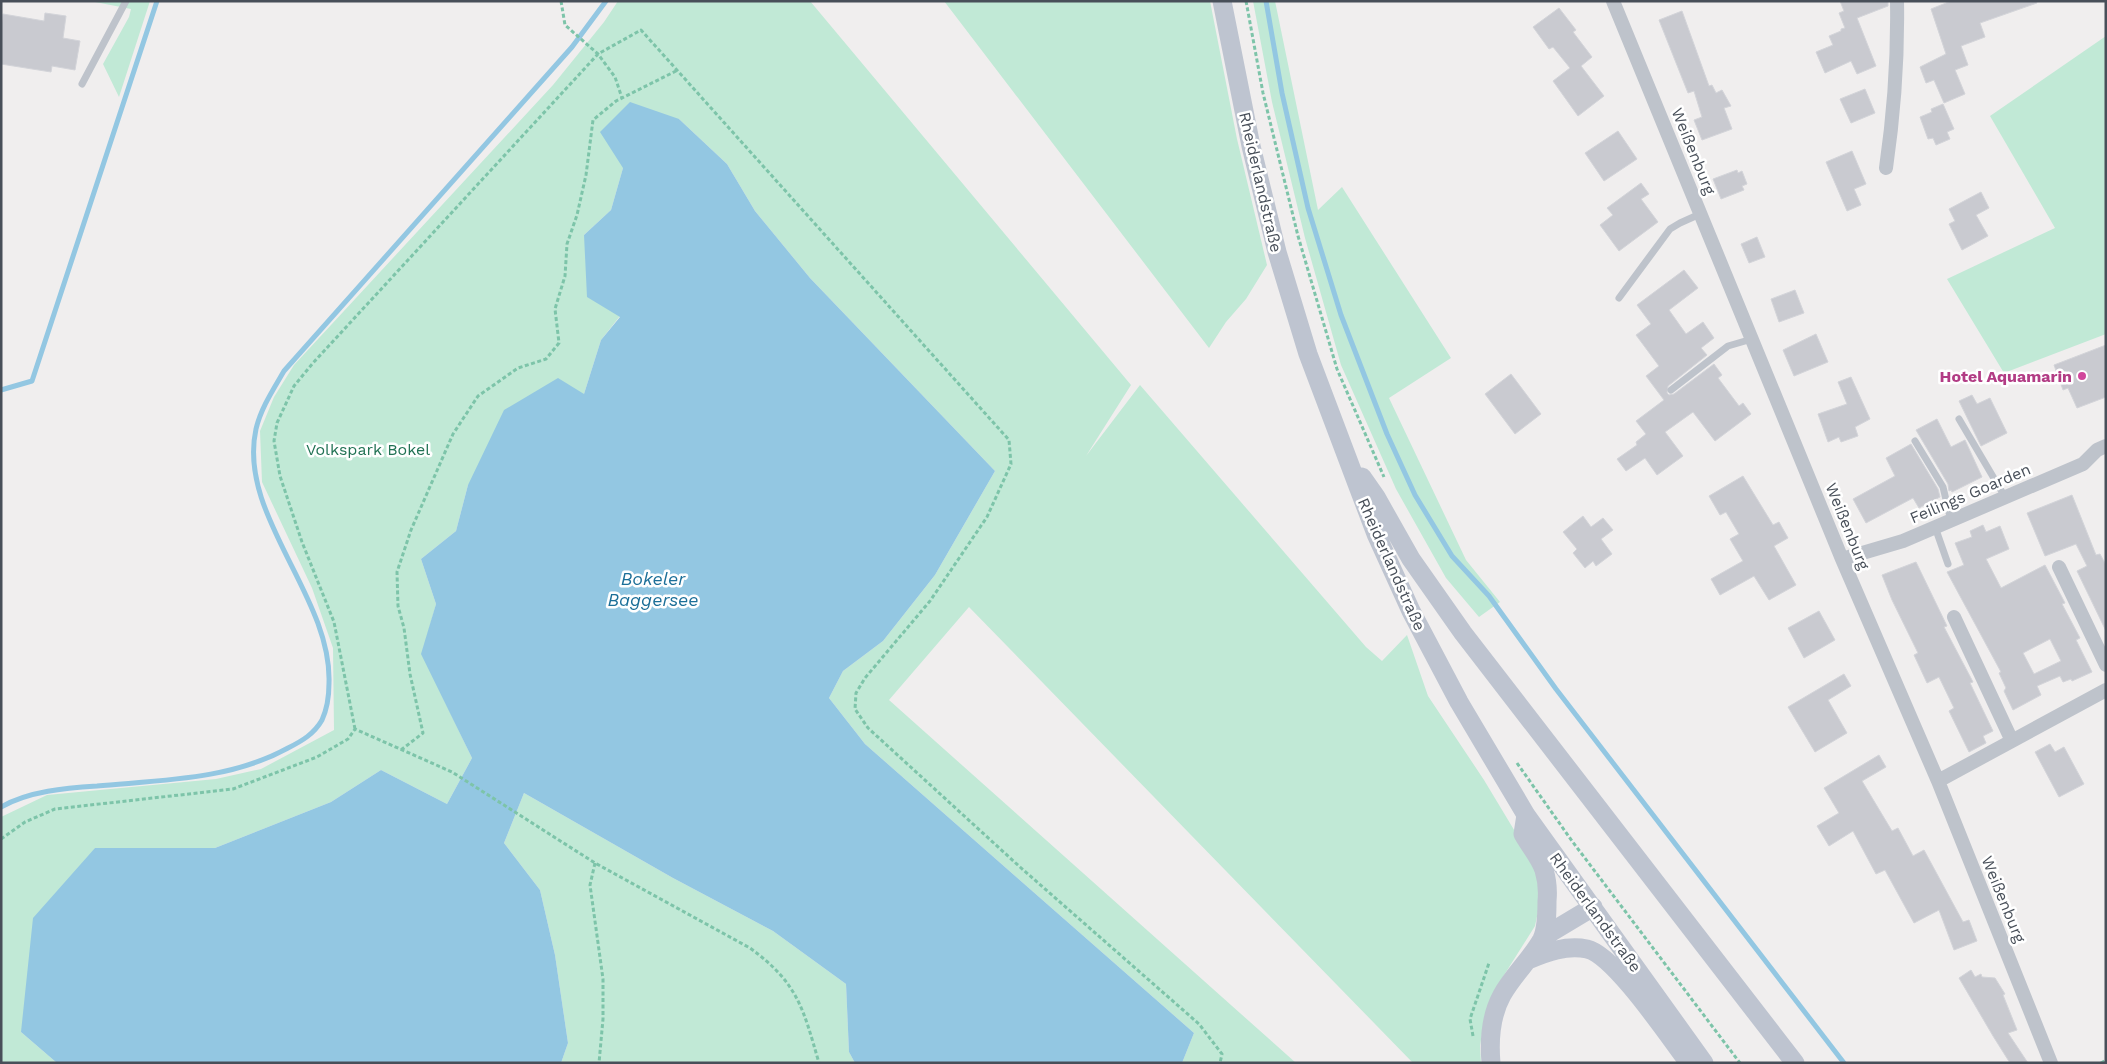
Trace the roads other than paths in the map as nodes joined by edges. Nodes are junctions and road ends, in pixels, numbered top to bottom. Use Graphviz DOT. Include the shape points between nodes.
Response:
graph roads {
  1 [pos="126,1"];
  2 [pos="1222,1"];
  3 [pos="1613,1"];
  4 [pos="1897,1"];
  5 [pos="82,84"];
  6 [pos="1886,168"];
  7 [pos="1700,214"];
  8 [pos="1619,298"];
  9 [pos="1752,338"];
  10 [pos="1672,390"];
  11 [pos="1959,419"];
  12 [pos="1915,441"];
  13 [pos="2106,446"];
  14 [pos="1347,455"];
  15 [pos="2005,497"];
  16 [pos="1951,521"];
  17 [pos="1935,527"];
  18 [pos="1842,559"];
  19 [pos="1948,564"];
  20 [pos="2059,567"];
  21 [pos="1954,617"];
  22 [pos="2106,665"];
  23 [pos="2106,690"];
  24 [pos="2012,741"];
  25 [pos="1938,782"];
  26 [pos="1526,815"];
  27 [pos="1593,907"];
  28 [pos="1543,937"];
  29 [pos="1528,960"];
  30 [pos="1490,1063"];
  31 [pos="1689,1063"];
  32 [pos="1704,1063"];
  33 [pos="1794,1063"];
  34 [pos="2051,1063"];
  1 -- 5 [label="lane"];
  2 -- 14 [label="main road, Rheiderlandstraße" via="1251,146 1277,252 1308,354"];
  3 -- 7 [label="street, Weißenburg"];
  4 -- 6 [label="street" via="1893,120"];
  7 -- 8 [label="lane" via="1670,229"];
  7 -- 9 [label="street, Weißenburg"];
  9 -- 10 [label="lane" via="1728,346"];
  9 -- 18 [label="street, Weißenburg"];
  11 -- 15 [label="lane"];
  12 -- 16 [label="lane" via="1943,487"];
  13 -- 15 [label="street, Feilings Goarden" via="2083,464"];
  14 -- 26 [label="main road, Rheiderlandstraße" via="1376,534 1411,611 1459,702"];
  14 -- 33 [label="main road" via="1376,497 1411,559 1463,633"];
  15 -- 16 [label="street, Feilings Goarden"];
  16 -- 17 [label="street, Feilings Goarden"];
  17 -- 18 [label="street, Feilings Goarden" via="1903,541"];
  17 -- 19 [label="lane"];
  18 -- 25 [label="street, Weißenburg"];
  20 -- 22 [label="street"];
  21 -- 24 [label="street"];
  23 -- 24 [label="street"];
  24 -- 25 [label="street"];
  25 -- 34 [label="street, Weißenburg"];
  26 -- 27 [label="main road, Rheiderlandstraße"];
  26 -- 28 [label="main road" via="1523,834 1544,870 1548,890"];
  27 -- 28 [label="main road"];
  27 -- 32 [label="main road, Rheiderlandstraße"];
  28 -- 29 [label="main road"];
  29 -- 30 [label="main road" via="1501,997 1493,1020"];
  29 -- 31 [label="main road" via="1551,950 1570,947 1589,949 1603,956 1618,970"];
}
